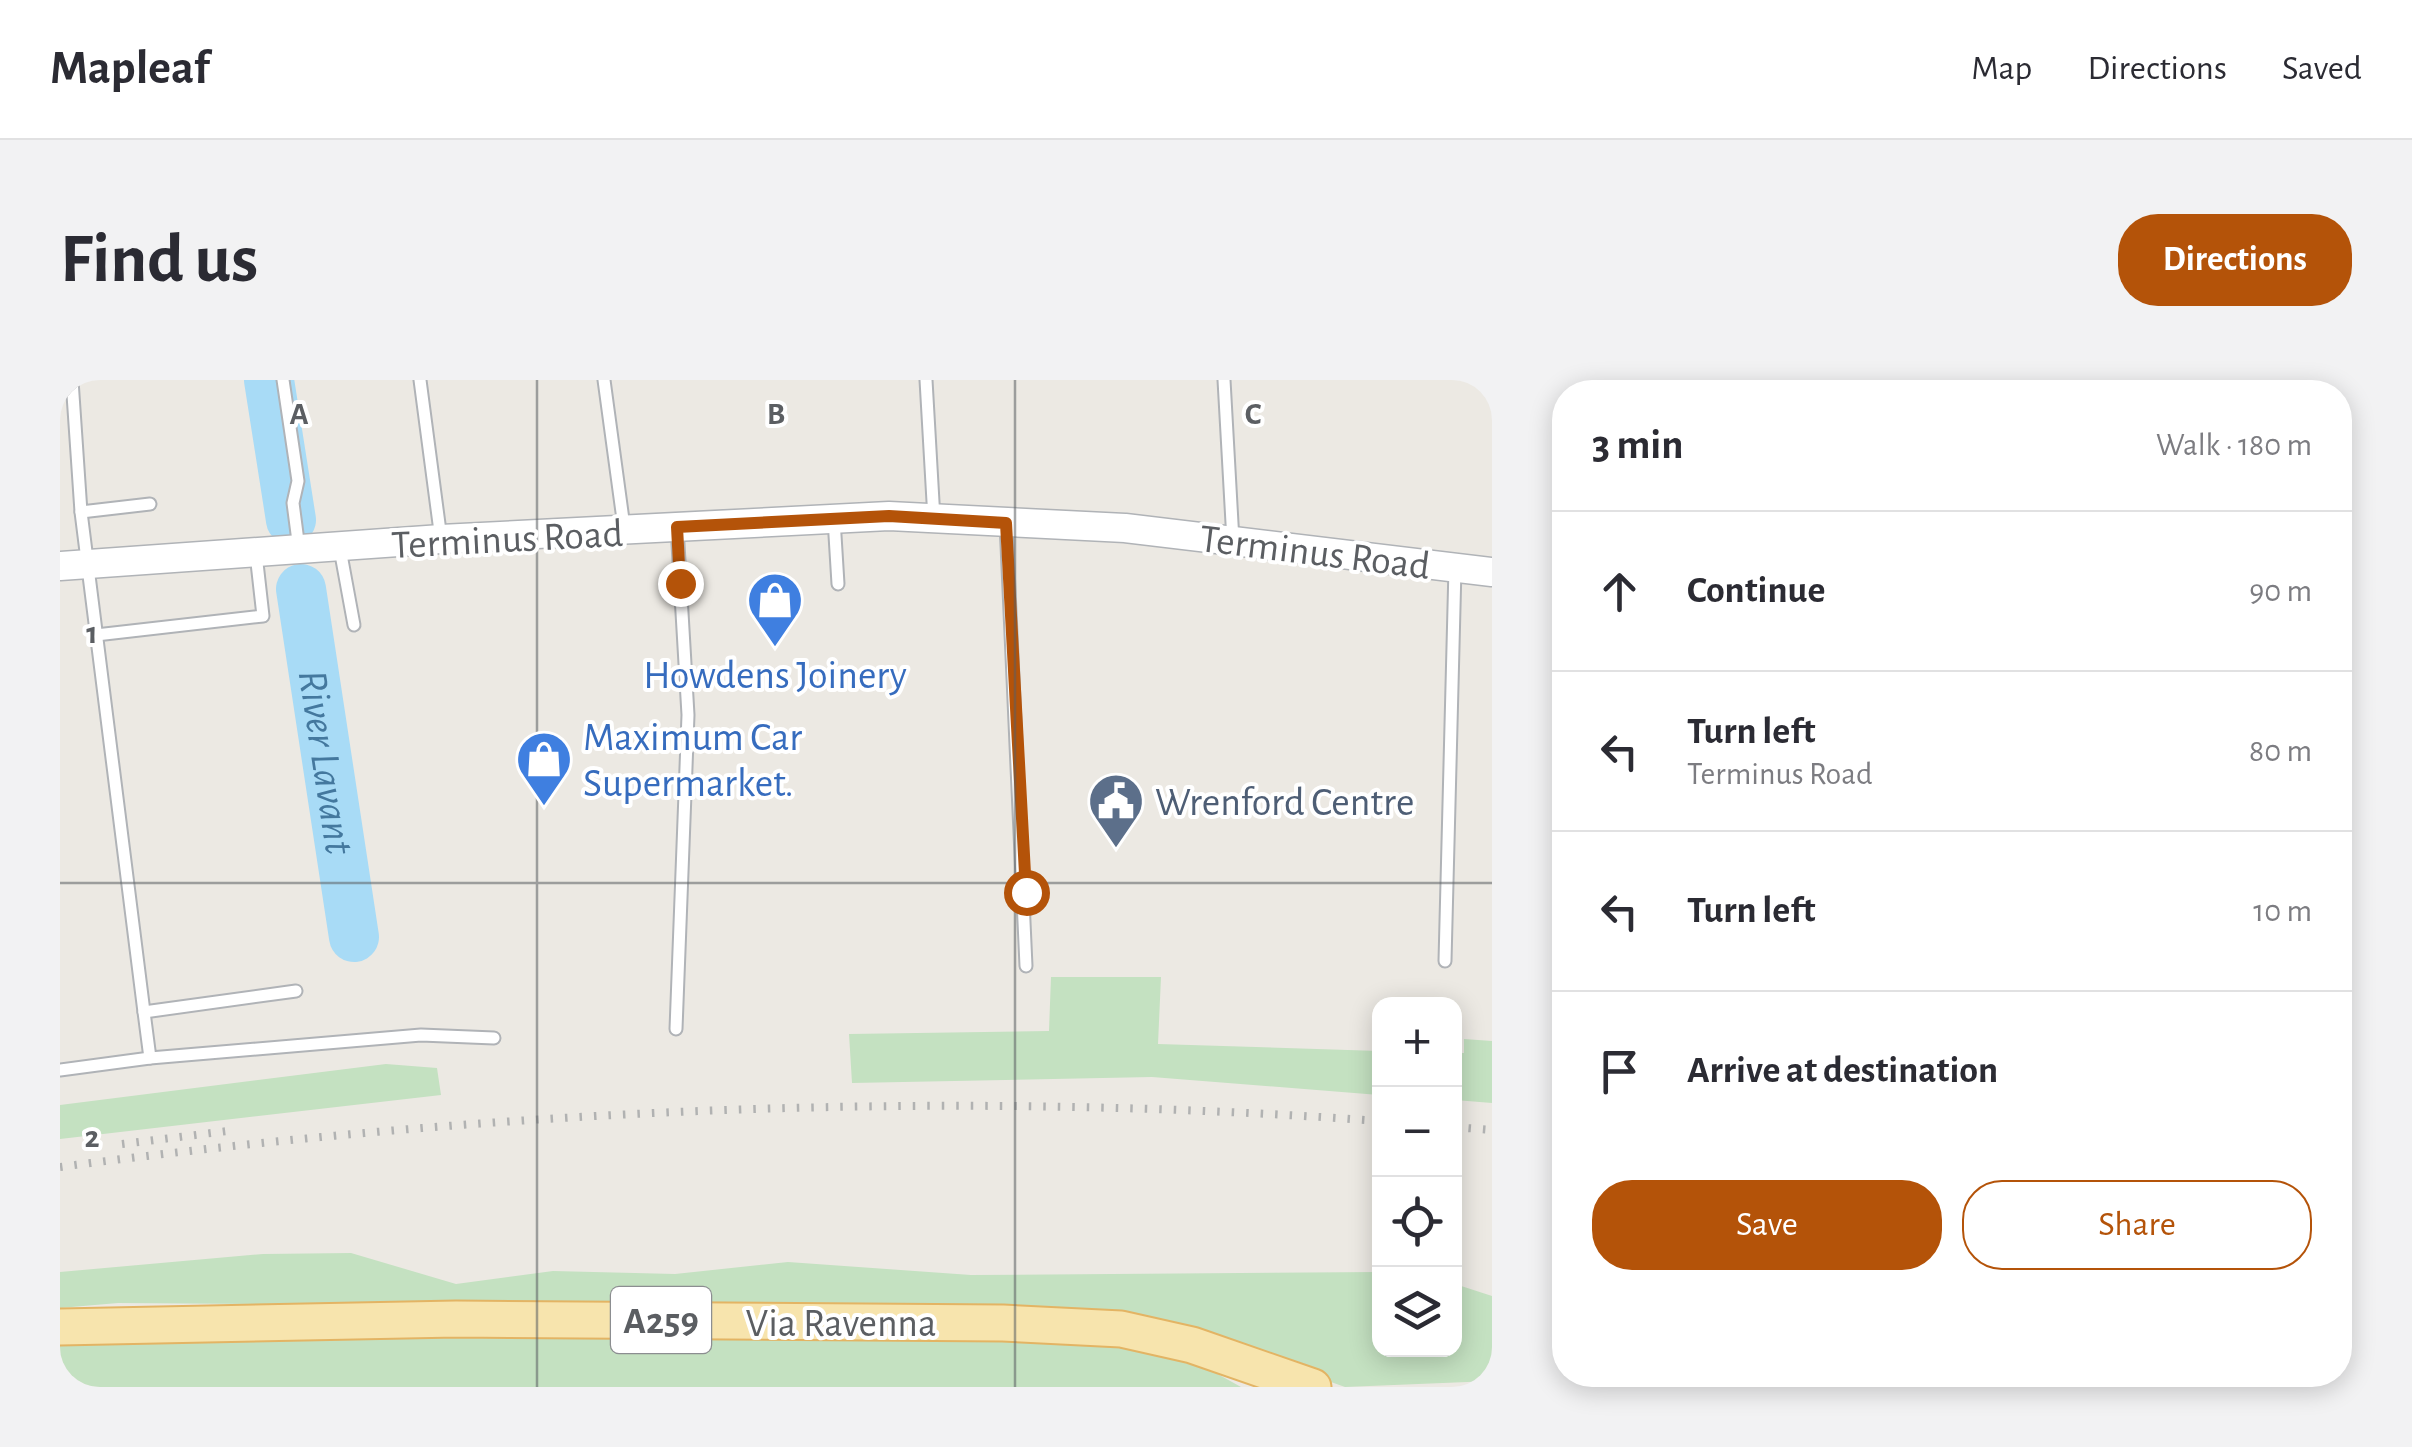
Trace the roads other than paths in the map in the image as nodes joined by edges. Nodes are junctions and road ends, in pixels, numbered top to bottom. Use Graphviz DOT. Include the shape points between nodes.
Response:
graph roads {
  1 [pos="72,380"];
  2 [pos="283,380"];
  3 [pos="420,380"];
  4 [pos="604,380"];
  5 [pos="926,380"];
  6 [pos="1224,380"];
  7 [pos="150,504"];
  8 [pos="82,512"];
  9 [pos="834,519"];
  10 [pos="934,519"];
  11 [pos="1006,523"];
  12 [pos="677,527"];
  13 [pos="624,531"];
  14 [pos="441,539"];
  15 [pos="1234,541"];
  16 [pos="340,549"];
  17 [pos="299,551"];
  18 [pos="256,554"];
  19 [pos="73,565"];
  20 [pos="1455,568"];
  21 [pos="1492,572"];
  22 [pos="838,584"];
  23 [pos="354,625"];
  24 [pos="96,634"];
  25 [pos="1445,961"];
  26 [pos="1026,966"];
  27 [pos="296,991"];
  28 [pos="144,1012"];
  29 [pos="676,1029"];
  30 [pos="494,1038"];
  31 [pos="150,1058"];
  32 [pos="60,1070"];
  33 [pos="60,1327"];
  34 [pos="1266,1378"];
  35 [pos="1313,1387"];
  1 -- 8 [label="lane"];
  2 -- 17 [label="lane" via="298,481 292,503"];
  3 -- 14 [label="lane"];
  4 -- 13 [label="lane"];
  5 -- 10 [label="lane"];
  6 -- 15 [label="lane"];
  7 -- 8 [label="lane"];
  8 -- 19 [label="lane"];
  9 -- 10 [label="street, Terminus Road"];
  9 -- 12 [label="street, Terminus Road"];
  9 -- 22 [label="lane"];
  10 -- 11 [label="street, Terminus Road"];
  11 -- 15 [label="street, Terminus Road"];
  11 -- 26 [label="lane"];
  12 -- 13 [label="street, Terminus Road"];
  12 -- 29 [label="lane" via="688,715"];
  13 -- 14 [label="street, Terminus Road"];
  14 -- 16 [label="street, Terminus Road"];
  15 -- 20 [label="street, Terminus Road"];
  16 -- 17 [label="street, Terminus Road"];
  16 -- 23 [label="lane"];
  17 -- 18 [label="street, Terminus Road"];
  18 -- 19 [label="street, Terminus Road"];
  18 -- 24 [label="lane" via="262,616"];
  19 -- 24 [label="lane"];
  20 -- 21 [label="street, Terminus Road"];
  20 -- 25 [label="lane"];
  24 -- 28 [label="lane"];
  27 -- 28 [label="lane"];
  28 -- 31 [label="lane"];
  30 -- 31 [label="lane" via="421,1036"];
  31 -- 32 [label="lane"];
  33 -- 34 [label="main road, Via Ravenna / A259" via="437,1319 1003,1323 1120,1329 1192,1345"];
  34 -- 35 [label="main road, Via Ravenna / A259"];
}
